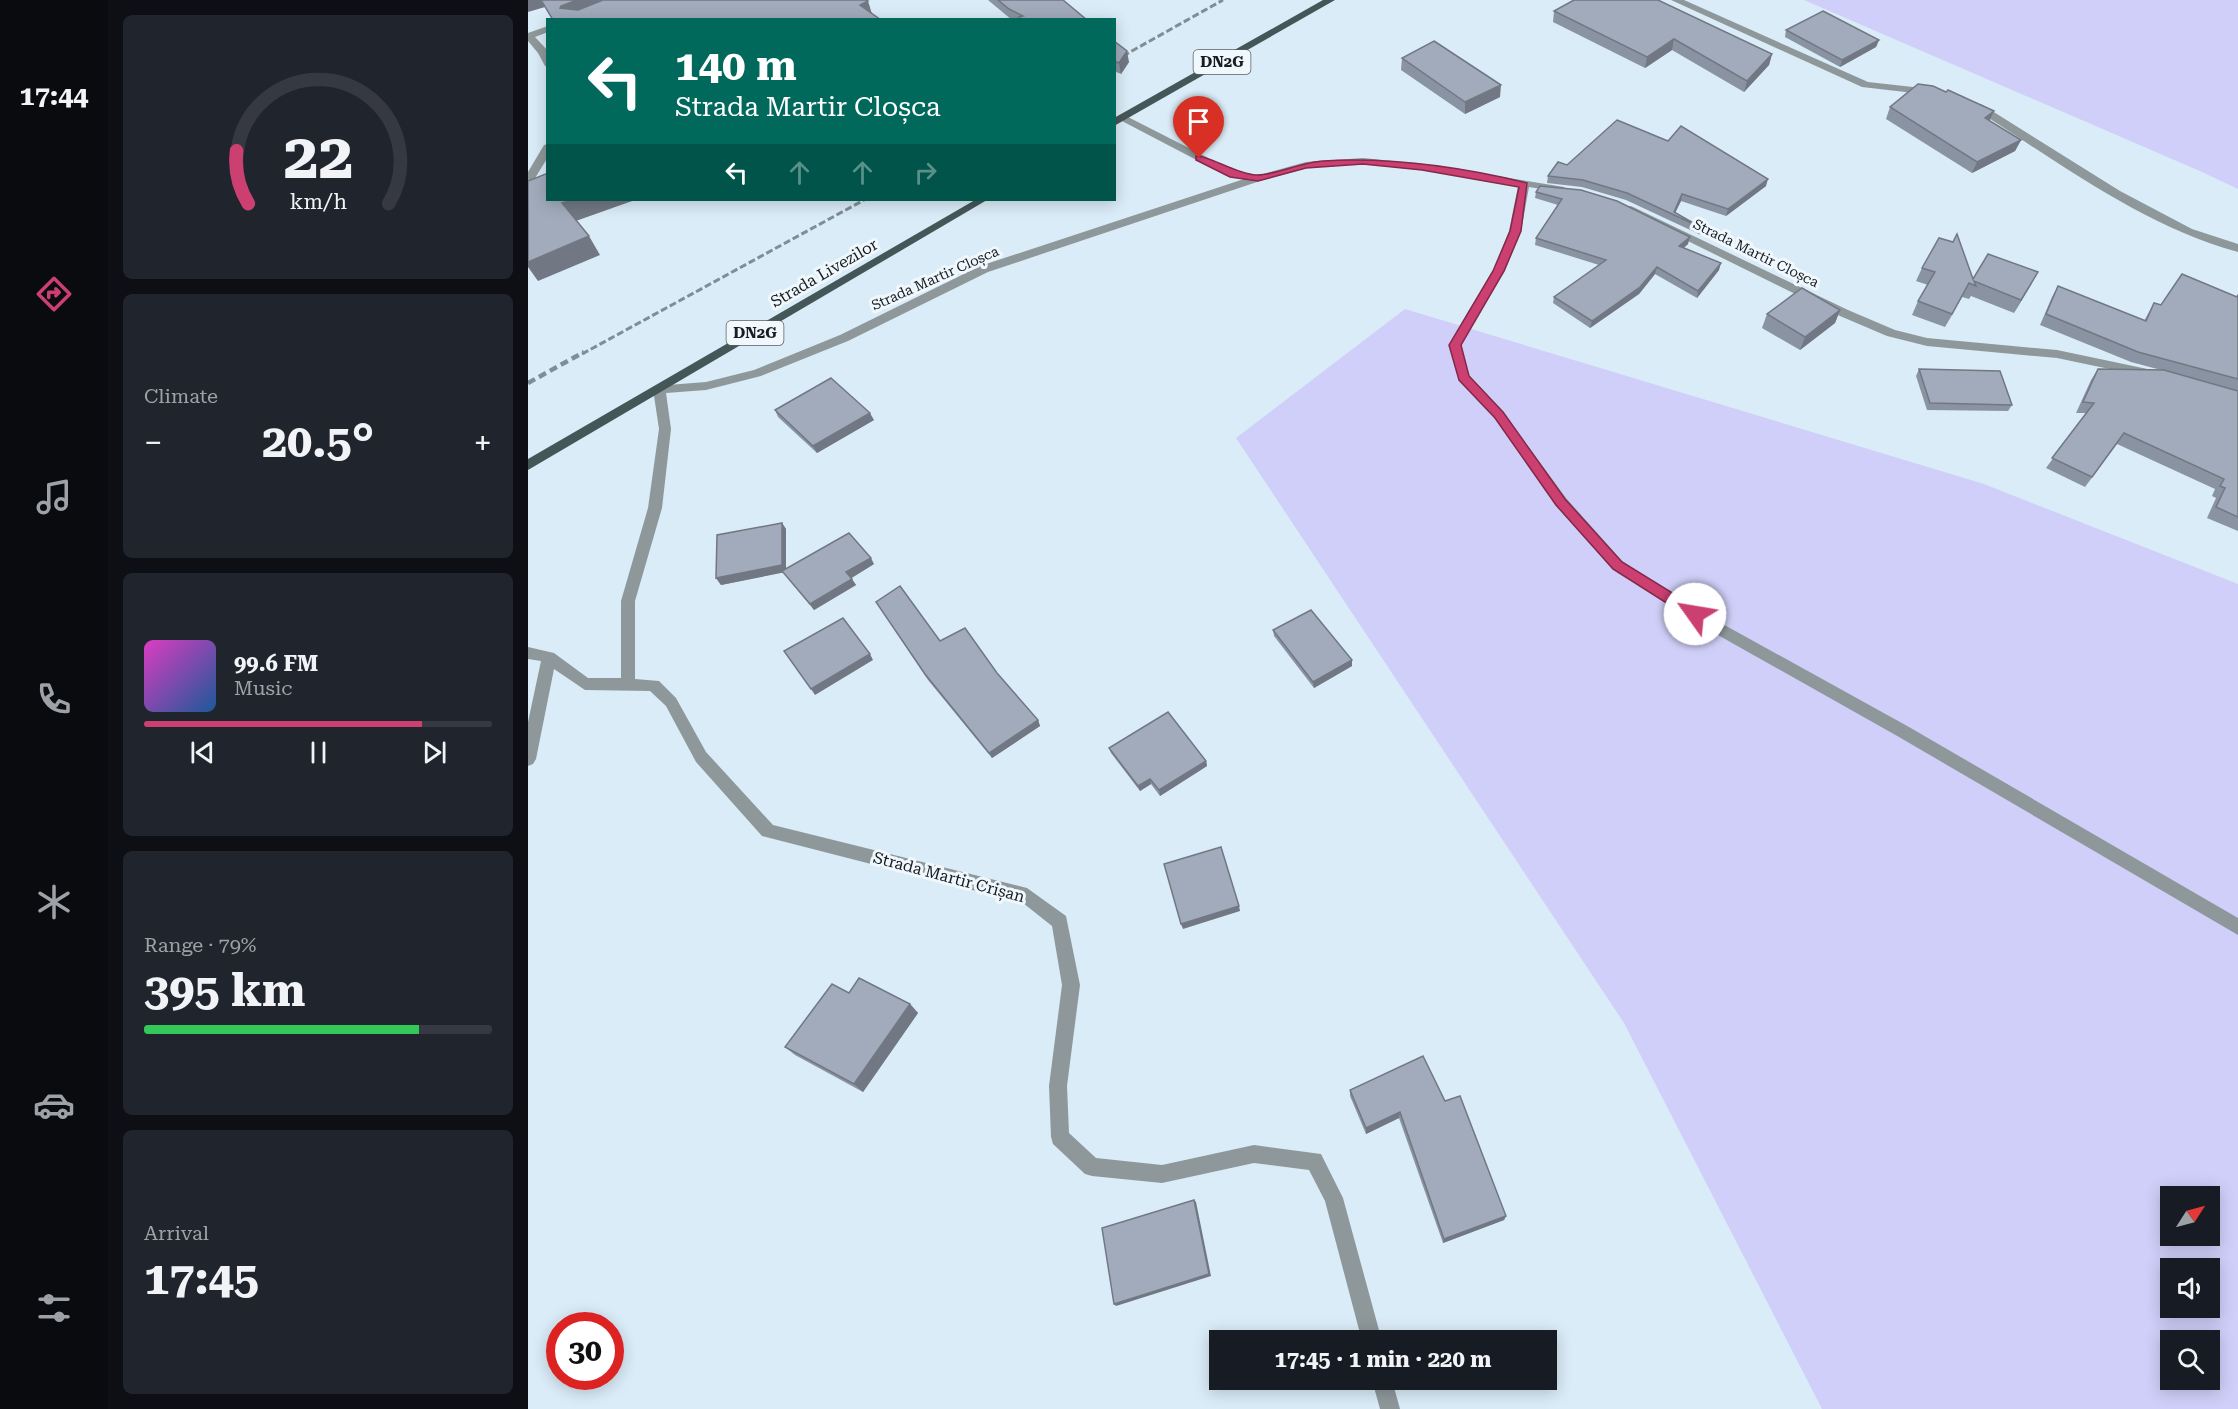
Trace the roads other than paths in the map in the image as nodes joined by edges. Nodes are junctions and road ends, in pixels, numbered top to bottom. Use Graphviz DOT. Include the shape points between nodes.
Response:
graph roads {
  1 [pos="1330,0"];
  2 [pos="1676,0"];
  3 [pos="546,30"];
  4 [pos="529,36"];
  5 [pos="546,59"];
  6 [pos="1945,96"];
  7 [pos="1964,101"];
  8 [pos="1119,121"];
  9 [pos="546,150"];
  10 [pos="1258,178"];
  11 [pos="528,180"];
  12 [pos="1524,185"];
  13 [pos="1571,190"];
  14 [pos="980,201"];
  15 [pos="1621,204"];
  16 [pos="2238,248"];
  17 [pos="2166,377"];
  18 [pos="659,389"];
  19 [pos="528,465"];
  20 [pos="528,653"];
  21 [pos="549,657"];
  22 [pos="628,685"];
  23 [pos="528,759"];
  24 [pos="2238,927"];
  25 [pos="1369,1330"];
  26 [pos="1385,1390"];
  27 [pos="1390,1409"];
  1 -- 8 [label="main road, DN2G"];
  2 -- 6 [label="street" via="1866,85"];
  3 -- 4 [label="street"];
  4 -- 5 [label="street"];
  7 -- 16 [label="street" via="2005,122 2116,193 2188,231"];
  8 -- 10 [label="street, Strada Martir Cloșca" via="1233,175"];
  9 -- 11 [label="street"];
  10 -- 12 [label="street, Strada Martir Cloșca" via="1306,165 1363,162 1422,167"];
  10 -- 18 [label="street, Strada Martir Cloșca" via="984,270 844,338 757,373 706,386"];
  12 -- 13 [label="street, Strada Martir Cloșca"];
  12 -- 24 [label="street" via="1515,231 1499,271 1455,345 1463,377 1506,424 1561,502 1618,566 1714,626"];
  14 -- 18 [label="main road, Strada Livezilor / DN2G"];
  15 -- 17 [label="street, Strada Martir Cloșca" via="1891,333 1927,342 2057,354"];
  18 -- 19 [label="main road, Strada Livezilor / DN2G"];
  18 -- 22 [label="street" via="665,429 655,508 628,601"];
  20 -- 21 [label="street, Strada Martir Crișan"];
  21 -- 22 [label="street, Strada Martir Crișan" via="585,684"];
  21 -- 23 [label="street"];
  22 -- 25 [label="street, Strada Martir Crișan" via="654,685 671,702 701,757 768,831 1027,896 1060,922 1071,985 1058,1086 1060,1137 1092,1167 1162,1174 1254,1154 1314,1161 1334,1198"];
  26 -- 27 [label="street"];
}
